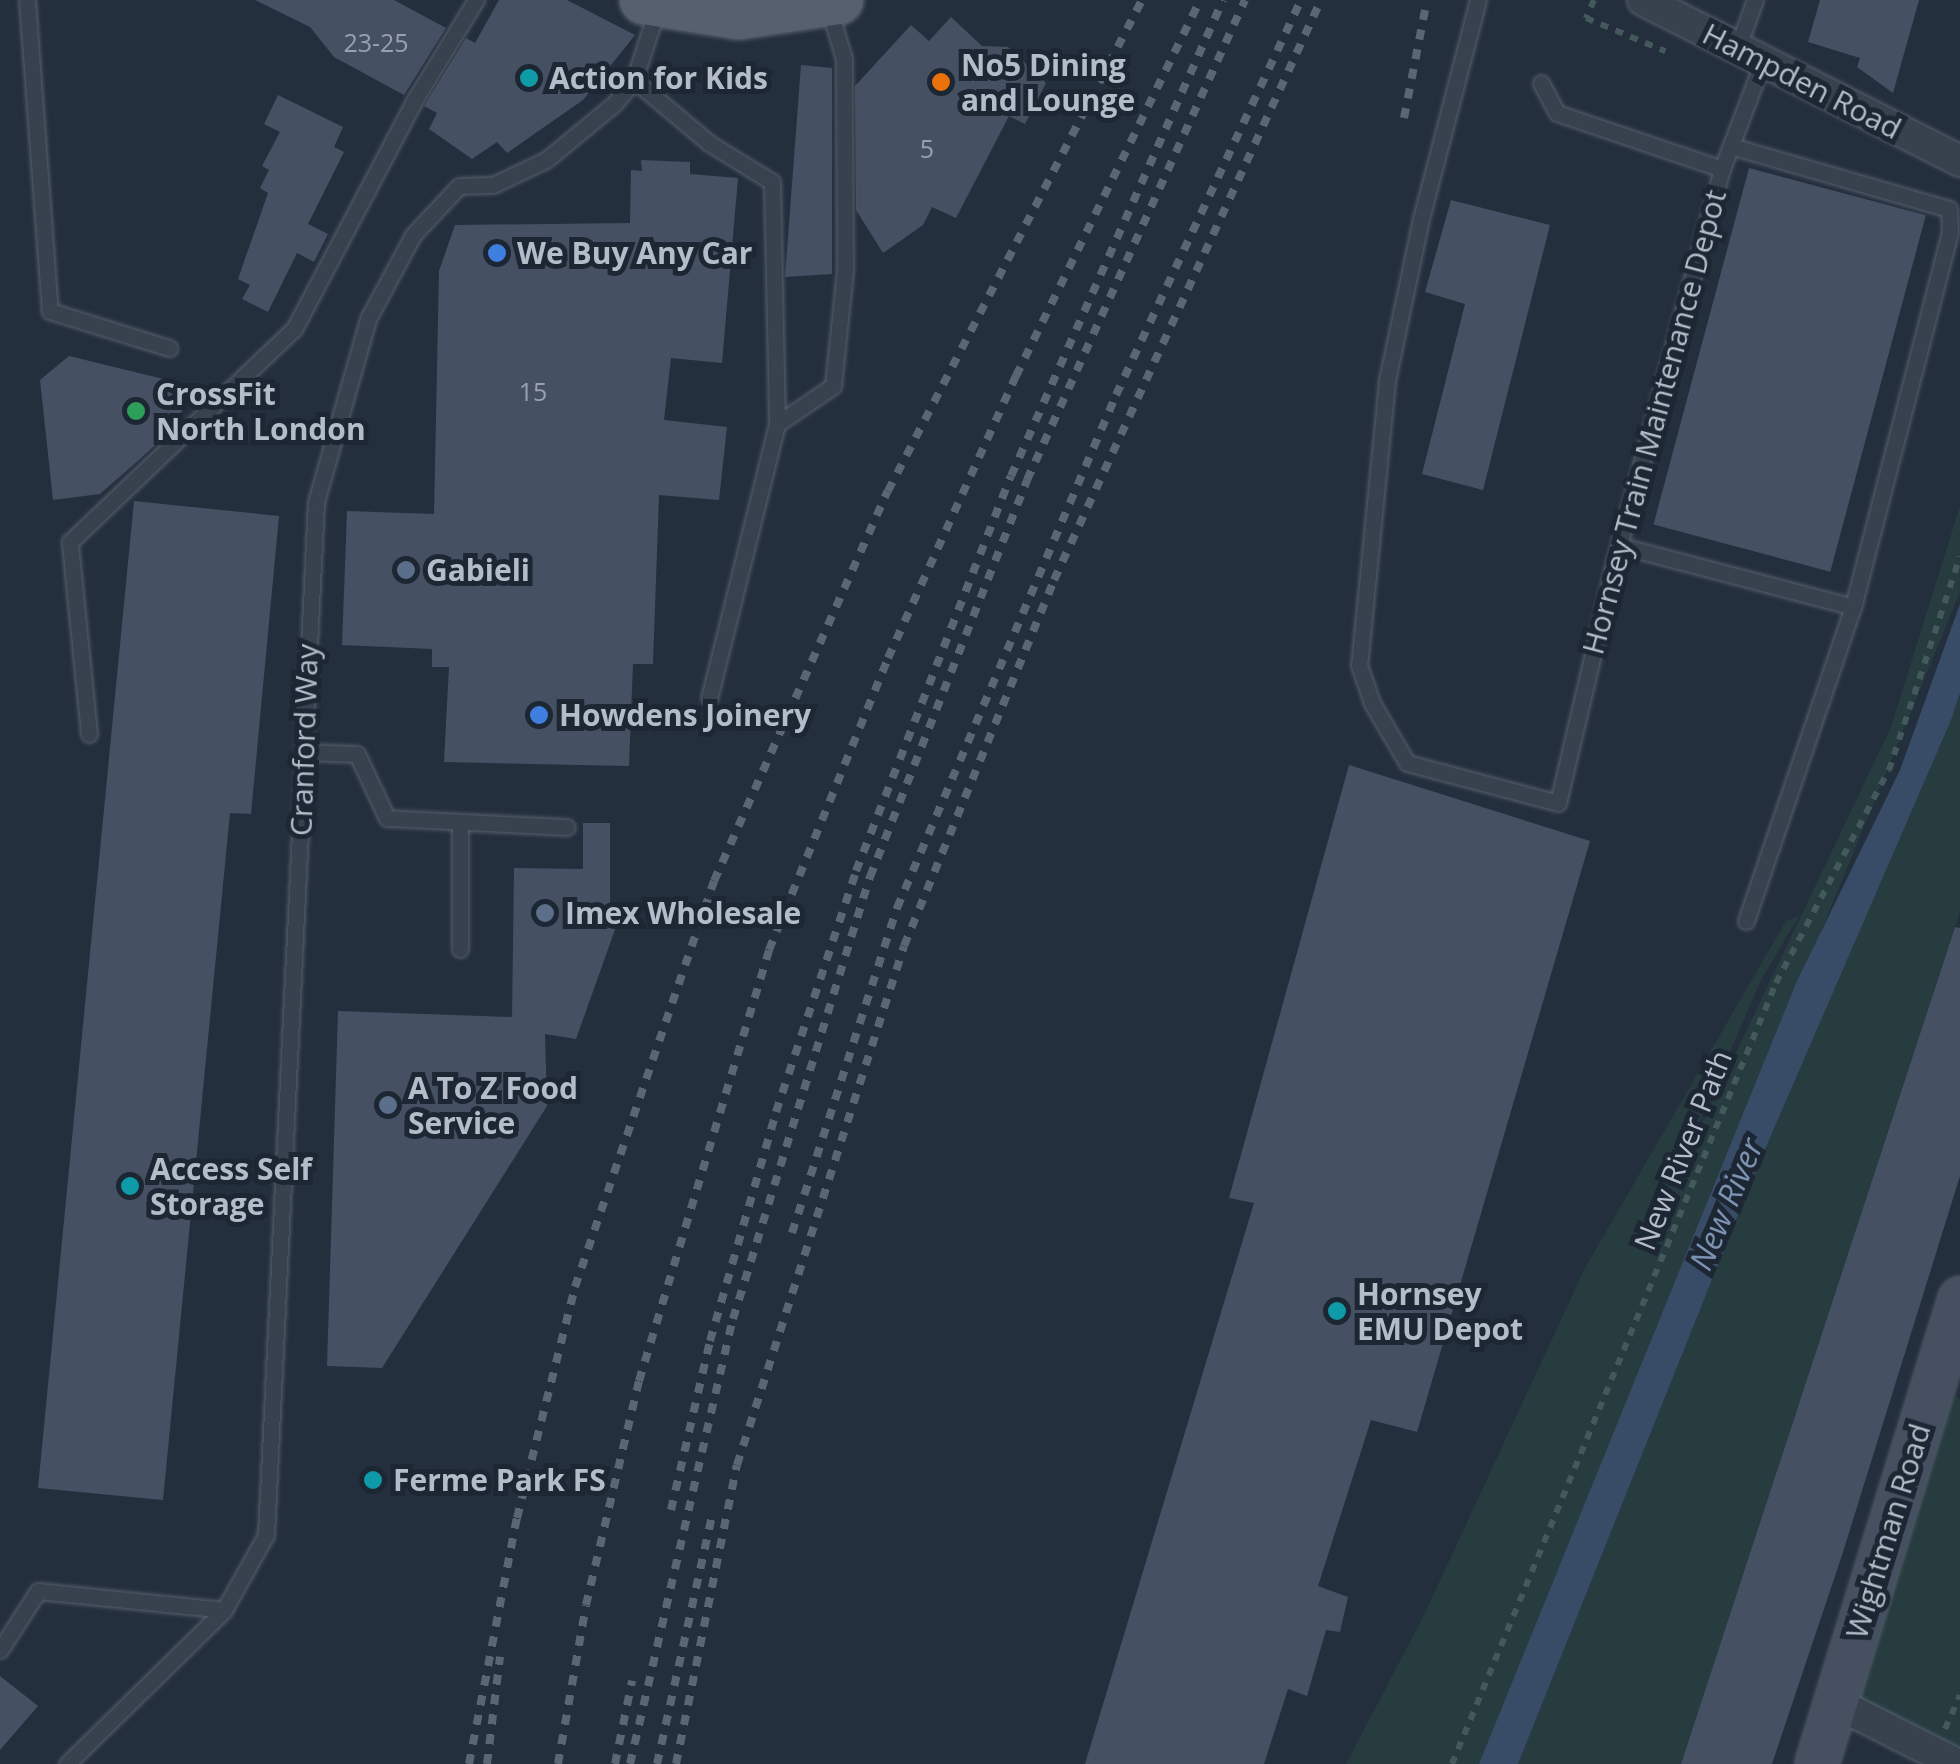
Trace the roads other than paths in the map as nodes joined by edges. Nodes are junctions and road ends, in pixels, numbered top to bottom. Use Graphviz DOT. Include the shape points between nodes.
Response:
graph roads {
  1 [pos="27,0"];
  2 [pos="476,0"];
  3 [pos="1478,0"];
  4 [pos="1643,0"];
  5 [pos="1755,0"];
  6 [pos="833,2"];
  7 [pos="651,3"];
  8 [pos="1750,55"];
  9 [pos="634,80"];
  10 [pos="1541,84"];
  11 [pos="1731,146"];
  12 [pos="1960,161"];
  13 [pos="1722,168"];
  14 [pos="169,348"];
  15 [pos="778,424"];
  16 [pos="1621,546"];
  17 [pos="1853,607"];
  18 [pos="709,698"];
  19 [pos="89,734"];
  20 [pos="305,752"];
  21 [pos="460,822"];
  22 [pos="567,827"];
  23 [pos="1746,921"];
  24 [pos="460,949"];
  25 [pos="1960,1298"];
  26 [pos="1950,1365"];
  27 [pos="224,1610"];
  28 [pos="0,1650"];
  29 [pos="1836,1703"];
  30 [pos="67,1764"];
  31 [pos="1817,1764"];
  32 [pos="1956,1764"];
  1 -- 14 [label="lane" via="50,311"];
  2 -- 19 [label="lane" via="294,328 70,542"];
  3 -- 16 [label="lane, Hornsey Train Maintenance Depot" via="1421,219 1388,381 1359,664 1407,763 1558,804"];
  4 -- 8 [label="street, Hampden Road"];
  5 -- 8 [label="lane, Hornsey Train Maintenance Depot"];
  6 -- 7 [label="main road" via="739,14"];
  6 -- 15 [label="lane" via="844,59 845,215 833,386"];
  7 -- 9 [label="lane, Cranford Way"];
  8 -- 11 [label="lane, Hornsey Train Maintenance Depot"];
  8 -- 12 [label="street, Hampden Road"];
  9 -- 15 [label="lane" via="710,143 772,182"];
  9 -- 20 [label="lane, Cranford Way" via="592,125 546,160 493,185 458,186 413,235 368,319 316,502"];
  10 -- 13 [label="lane" via="1557,113"];
  11 -- 13 [label="lane, Hornsey Train Maintenance Depot"];
  11 -- 17 [label="lane" via="1949,209 1950,233"];
  13 -- 16 [label="lane, Hornsey Train Maintenance Depot"];
  15 -- 18 [label="lane"];
  16 -- 17 [label="lane"];
  17 -- 23 [label="lane"];
  20 -- 21 [label="lane" via="357,754 387,818"];
  20 -- 27 [label="lane, Cranford Way" via="266,1535"];
  21 -- 22 [label="lane"];
  21 -- 24 [label="lane"];
  25 -- 26 [label="main road, Wightman Road"];
  26 -- 29 [label="main road, Wightman Road"];
  27 -- 28 [label="lane" via="38,1591"];
  27 -- 30 [label="lane, Cranford Way"];
  29 -- 31 [label="main road, Wightman Road"];
  29 -- 32 [label="street"];
}
